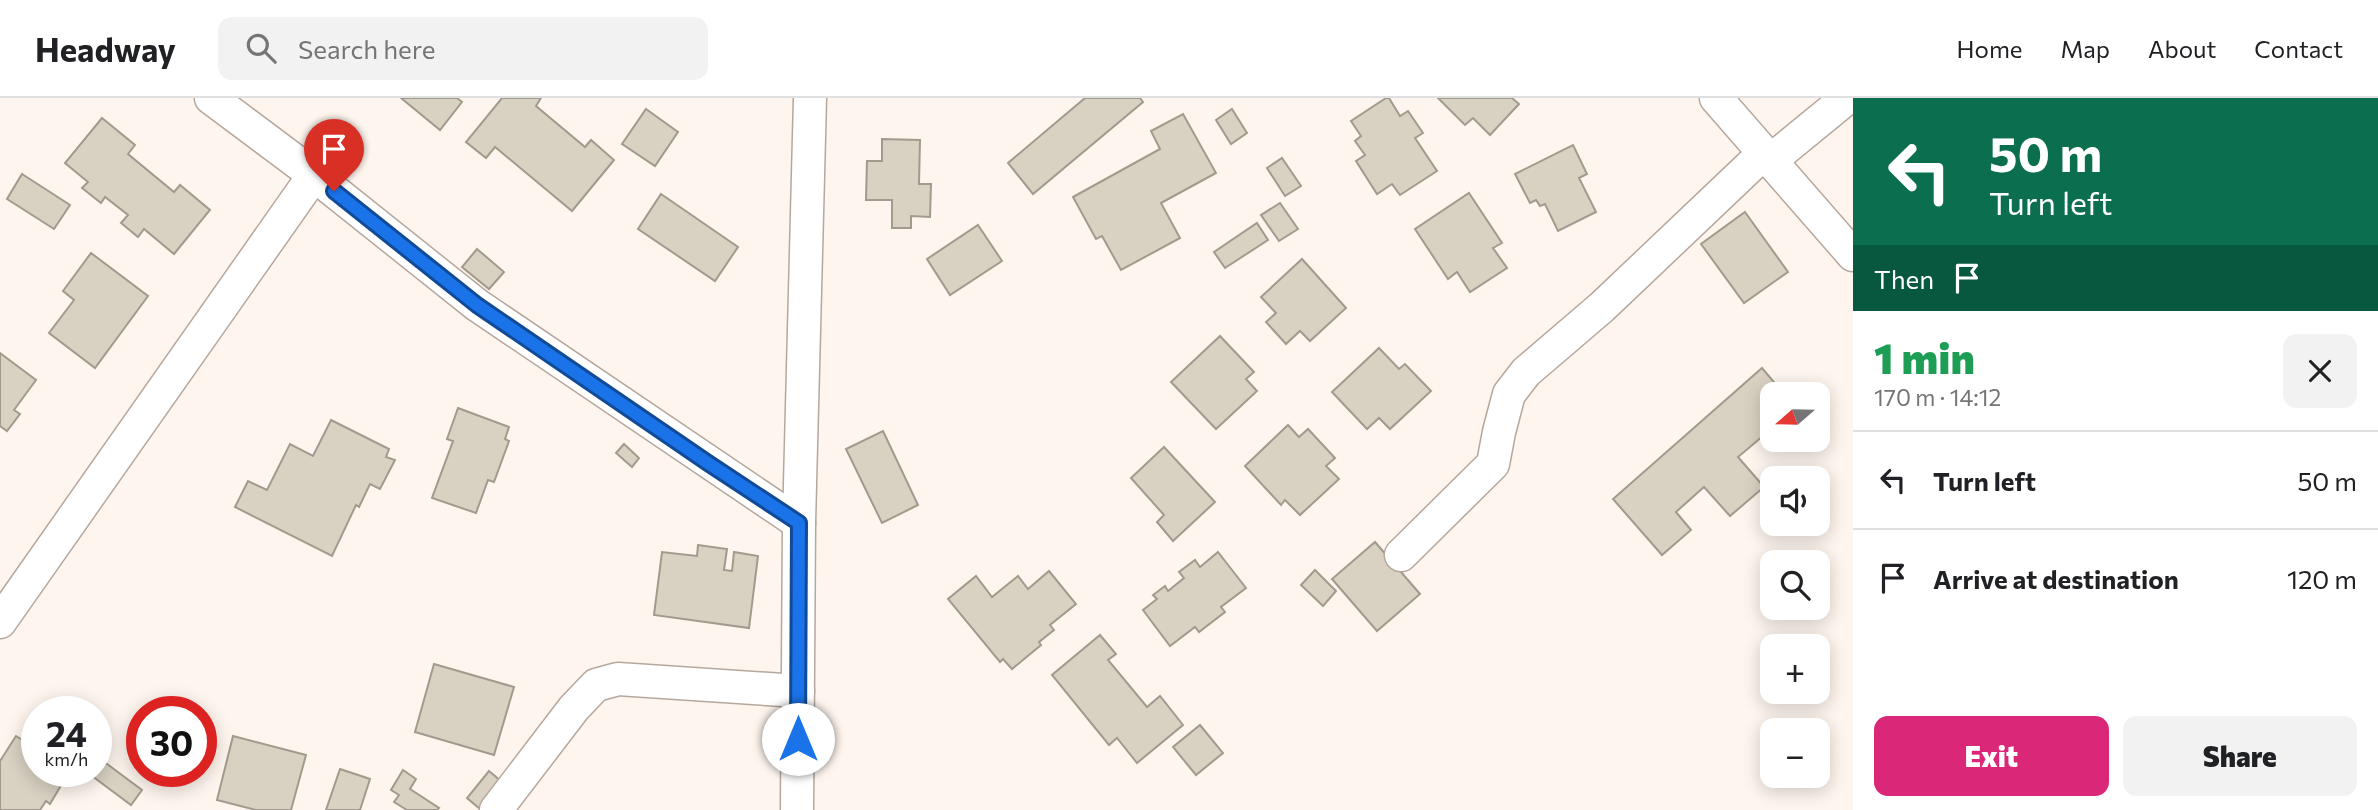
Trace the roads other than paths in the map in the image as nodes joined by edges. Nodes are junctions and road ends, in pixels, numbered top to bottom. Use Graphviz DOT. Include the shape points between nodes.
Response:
graph roads {
  1 [pos="211,98"];
  2 [pos="810,98"];
  3 [pos="1716,98"];
  4 [pos="1847,98"];
  5 [pos="1766,157"];
  6 [pos="314,175"];
  7 [pos="1853,255"];
  8 [pos="799,523"];
  9 [pos="1401,555"];
  10 [pos="0,622"];
  11 [pos="798,691"];
  12 [pos="496,810"];
  13 [pos="797,810"];
  1 -- 6 [label="street"];
  2 -- 8 [label="street"];
  3 -- 5 [label="street"];
  4 -- 5 [label="street"];
  5 -- 7 [label="street"];
  5 -- 9 [label="street" via="1526,372 1510,394 1493,464"];
  6 -- 8 [label="street" via="477,305"];
  6 -- 10 [label="street"];
  8 -- 11 [label="street"];
  11 -- 12 [label="street" via="618,679 596,685"];
  11 -- 13 [label="street"];
}
